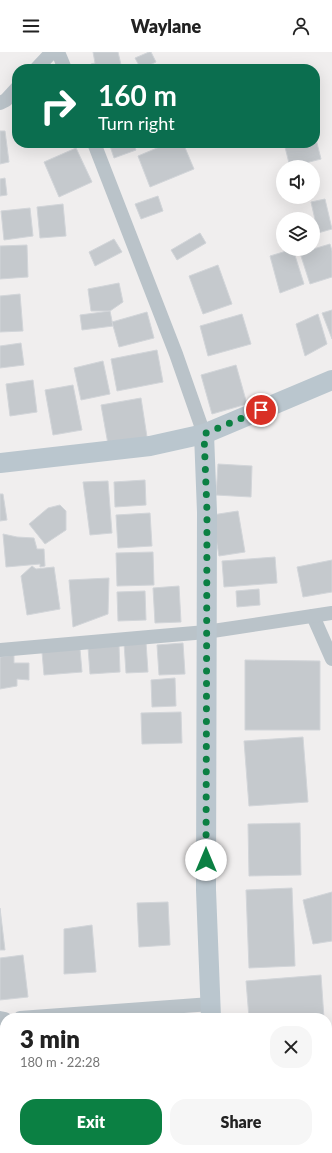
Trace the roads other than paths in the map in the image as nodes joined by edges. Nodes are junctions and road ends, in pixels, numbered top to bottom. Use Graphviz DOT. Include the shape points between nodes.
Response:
graph roads {
  1 [pos="52,52"];
  2 [pos="58,52"];
  3 [pos="41,64"];
  4 [pos="63,64"];
  5 [pos="12,93"];
  6 [pos="0,103"];
  7 [pos="96,148"];
  8 [pos="332,380"];
  9 [pos="204,434"];
  10 [pos="0,463"];
  11 [pos="332,613"];
  12 [pos="313,616"];
  13 [pos="206,632"];
  14 [pos="0,650"];
  15 [pos="332,659"];
  16 [pos="211,1011"];
  17 [pos="156,1013"];
  1 -- 3 [label="street"];
  2 -- 4 [label="street"];
  5 -- 6 [label="street"];
  7 -- 9 [label="street" via="176,354"];
  8 -- 9 [label="street"];
  9 -- 10 [label="street" via="150,446"];
  9 -- 13 [label="street" via="207,512"];
  11 -- 12 [label="street"];
  12 -- 13 [label="street"];
  12 -- 15 [label="street"];
  13 -- 14 [label="street"];
  13 -- 16 [label="street" via="206,890"];
  16 -- 17 [label="street"];
}
